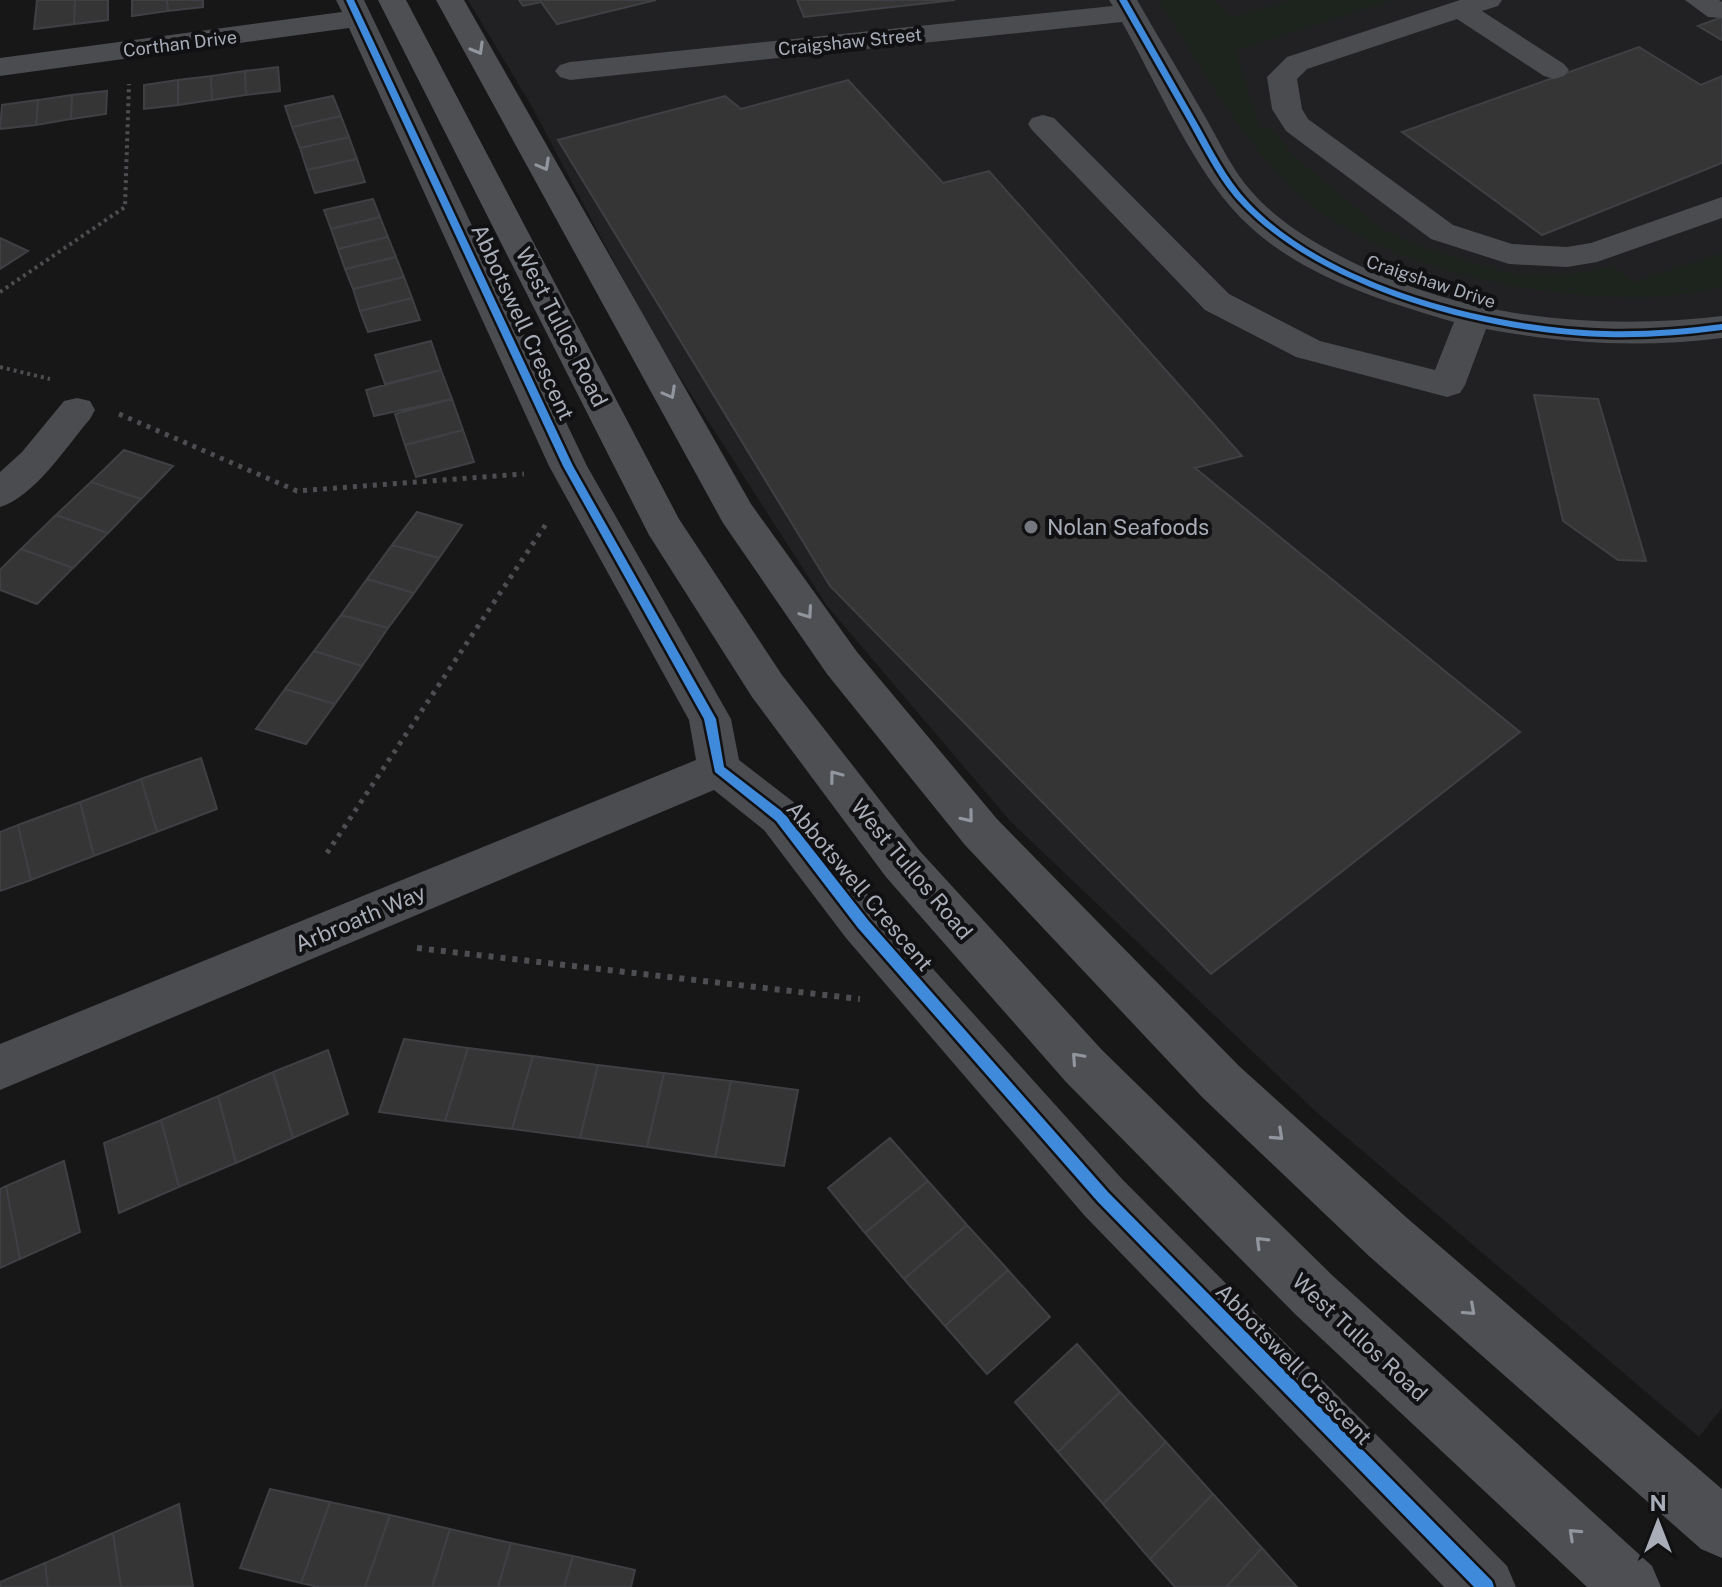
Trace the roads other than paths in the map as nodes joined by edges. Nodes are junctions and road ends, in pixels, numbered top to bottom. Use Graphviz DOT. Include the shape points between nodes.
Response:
graph roads {
  1 [pos="450,0"];
  2 [pos="1474,5"];
  3 [pos="367,6"];
  4 [pos="1126,6"];
  5 [pos="1019,12"];
  6 [pos="0,67"];
  7 [pos="1554,70"];
  8 [pos="570,71"];
  9 [pos="1043,124"];
  10 [pos="1722,207"];
  11 [pos="1473,317"];
  12 [pos="1722,327"];
  13 [pos="77,410"];
  14 [pos="0,494"];
  15 [pos="719,769"];
  16 [pos="0,1067"];
  17 [pos="1722,1528"];
  18 [pos="1486,1587"];
  19 [pos="1631,1587"];
  1 -- 17 [label="main road, one-way" via="737,513 842,663 981,832 1232,1093 1423,1268"];
  2 -- 7 [label="street"];
  2 -- 10 [label="street" via="1297,63 1282,77 1287,109 1297,125 1442,232 1509,254 1567,257 1597,252"];
  3 -- 6 [label="street, Corthan Drive" via="130,51"];
  3 -- 15 [label="street, Abbotswell Crescent" via="572,473 710,719"];
  19 -- 3 [label="main road, West Tullos Road, one-way" via="1281,1263 1084,1066 902,863 767,686 663,525"];
  4 -- 5 [label="street, Craigshaw Street"];
  4 -- 11 [label="street, Craigshaw Drive" via="1225,179 1249,208 1291,241 1347,273"];
  5 -- 8 [label="street, Craigshaw Street"];
  9 -- 11 [label="street" via="1217,302 1308,349 1447,385"];
  11 -- 12 [label="street, Craigshaw Drive" via="1610,334"];
  13 -- 14 [label="street"];
  15 -- 16 [label="street, Arbroath Way"];
  15 -- 18 [label="street, Abbotswell Crescent" via="780,817 863,924 1103,1197"];
}
